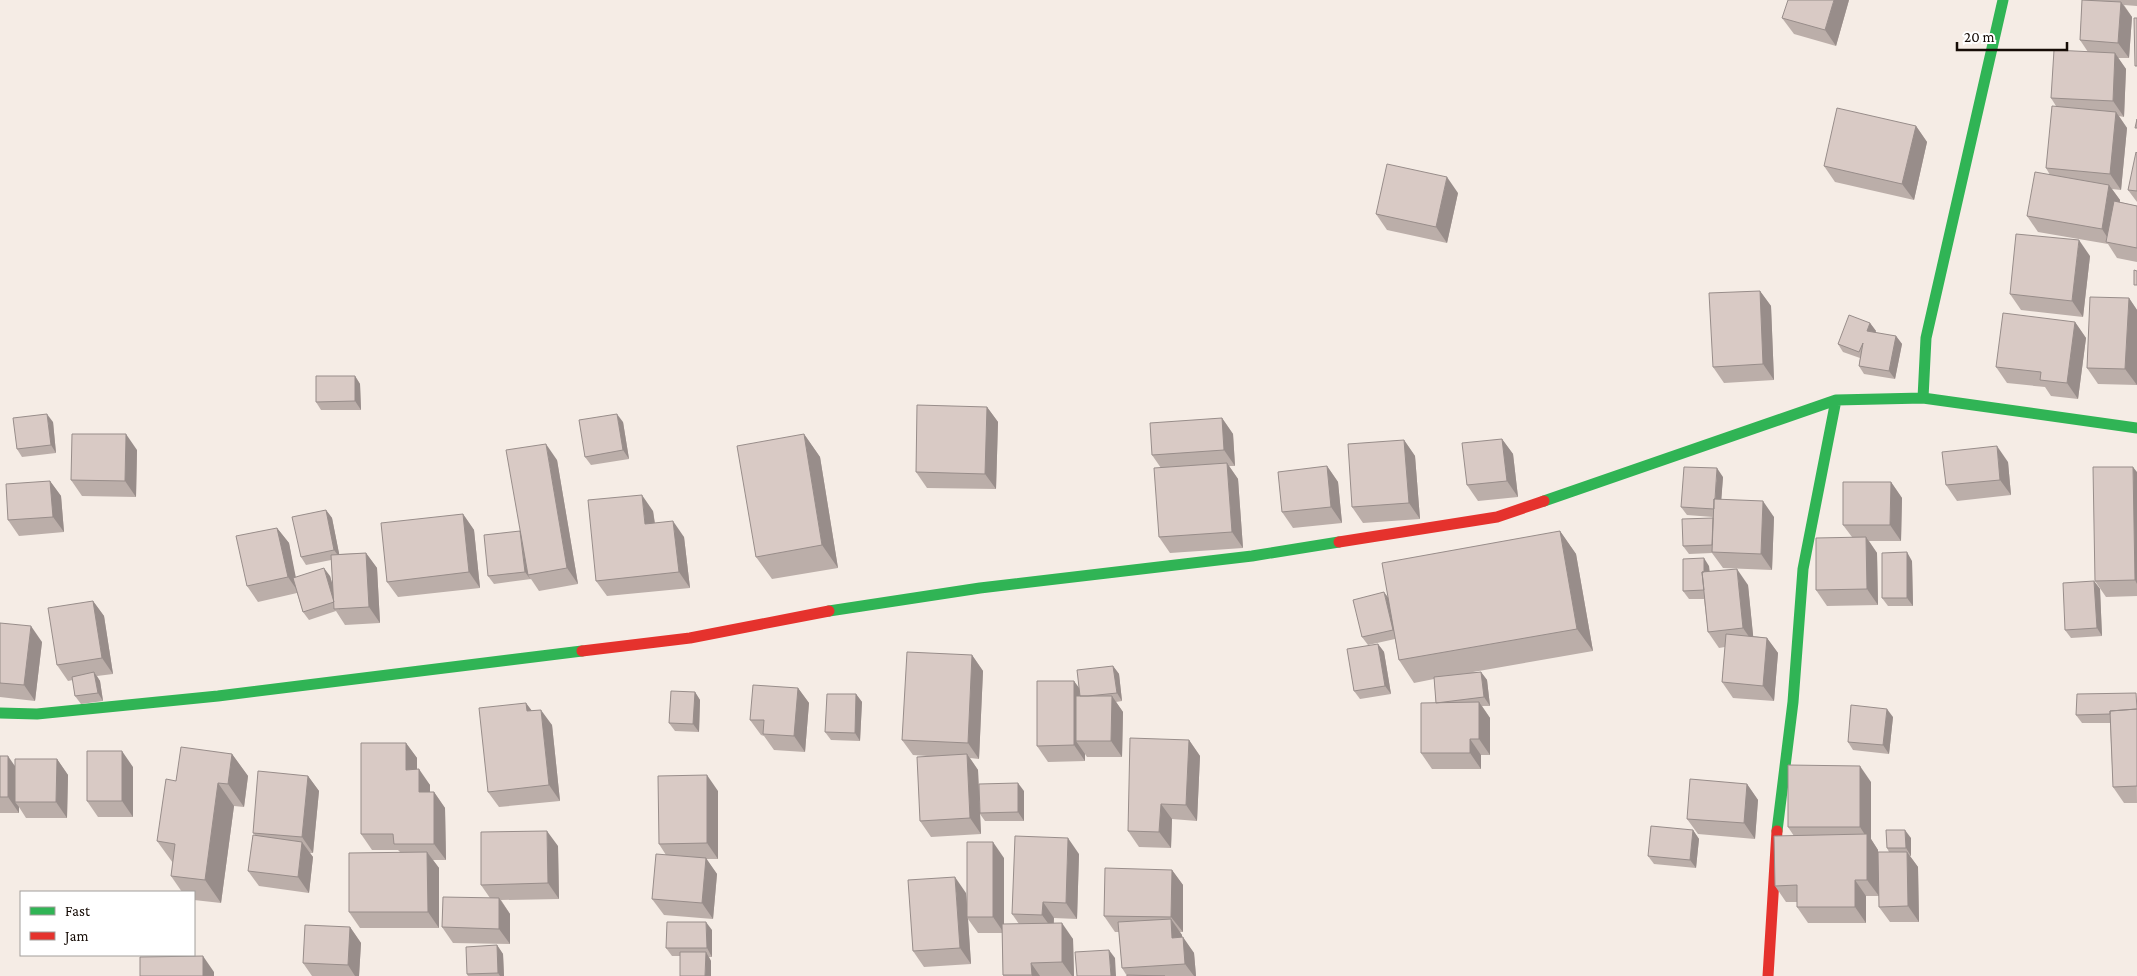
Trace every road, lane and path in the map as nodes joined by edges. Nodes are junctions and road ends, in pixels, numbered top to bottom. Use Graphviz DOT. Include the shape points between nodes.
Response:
graph roads {
  1 [pos="2003,0"];
  2 [pos="1923,398"];
  3 [pos="1836,400"];
  4 [pos="2137,428"];
  5 [pos="0,713"];
  6 [pos="1768,976"];
  1 -- 2 [label="street" via="1926,338"];
  2 -- 3 [label="street"];
  2 -- 4 [label="street"];
  3 -- 5 [label="street" via="1497,517 1252,556 971,590 822,612 690,638 218,696 37,714"];
  3 -- 6 [label="street" via="1803,569 1793,702 1774,854"];
}
